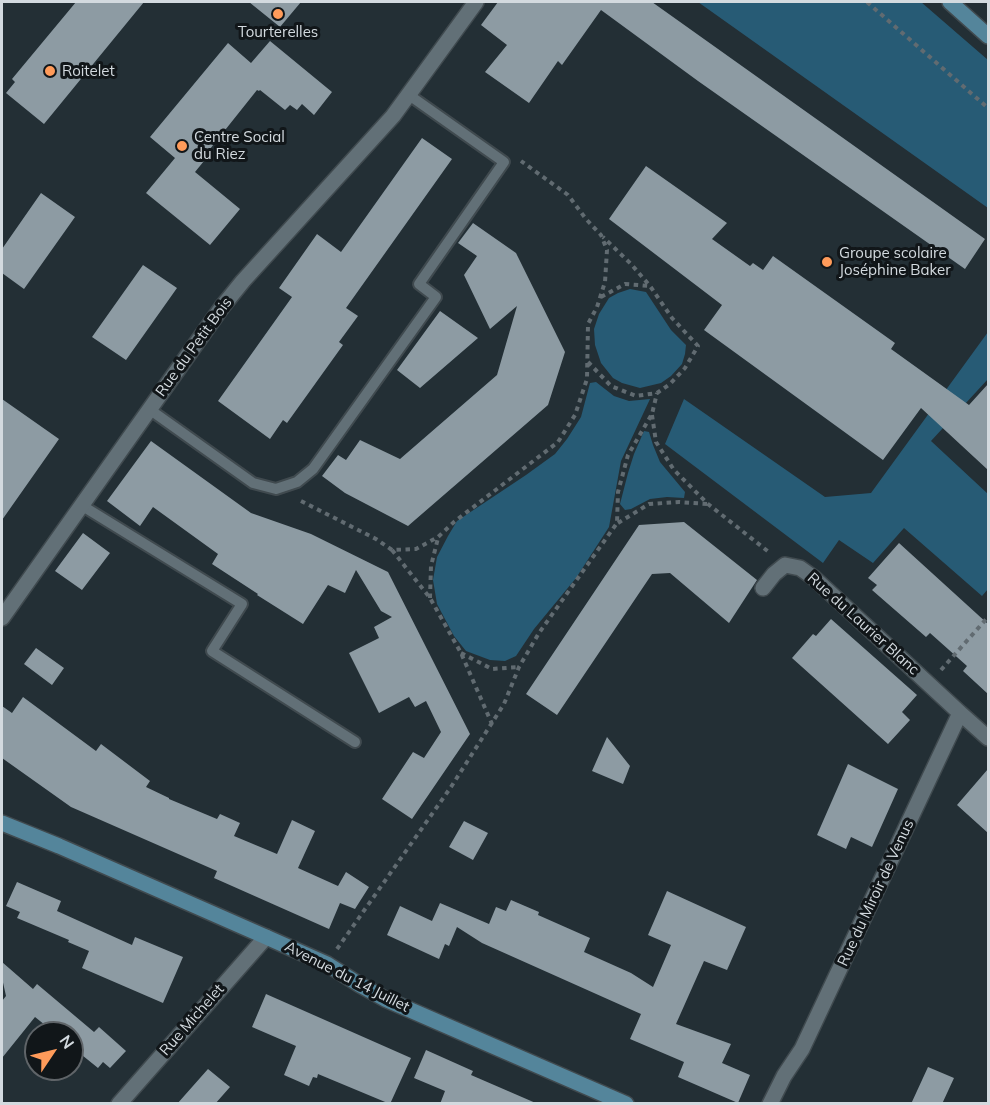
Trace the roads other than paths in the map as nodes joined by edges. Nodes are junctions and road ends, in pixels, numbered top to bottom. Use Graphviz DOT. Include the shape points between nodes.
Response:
graph roads {
  1 [pos="950,2"];
  2 [pos="471,3"];
  3 [pos="988,36"];
  4 [pos="409,95"];
  5 [pos="149,409"];
  6 [pos="81,505"];
  7 [pos="764,588"];
  8 [pos="2,618"];
  9 [pos="960,713"];
  10 [pos="988,738"];
  11 [pos="355,742"];
  12 [pos="2,823"];
  13 [pos="266,937"];
  14 [pos="119,1104"];
  15 [pos="626,1104"];
  16 [pos="770,1104"];
  1 -- 3 [label="street"];
  2 -- 4 [label="street, Rue du Petit Bois"];
  4 -- 5 [label="street, Rue du Petit Bois" via="229,298"];
  4 -- 5 [label="lane" via="504,162 419,284 436,297 313,469 297,482 276,489 253,483"];
  5 -- 6 [label="street, Rue du Petit Bois"];
  6 -- 8 [label="street, Rue du Petit Bois"];
  6 -- 11 [label="lane" via="242,604 212,651"];
  7 -- 9 [label="street, Rue du Laurier Blanc" via="785,565 800,568"];
  9 -- 10 [label="street"];
  9 -- 16 [label="street, Rue du Miroir de Venus" via="802,1049"];
  12 -- 13 [label="street, Avenue du 14 Juillet"];
  13 -- 14 [label="street, Rue Michelet"];
  13 -- 15 [label="street, Avenue du 14 Juillet" via="327,964 385,999"];
}
